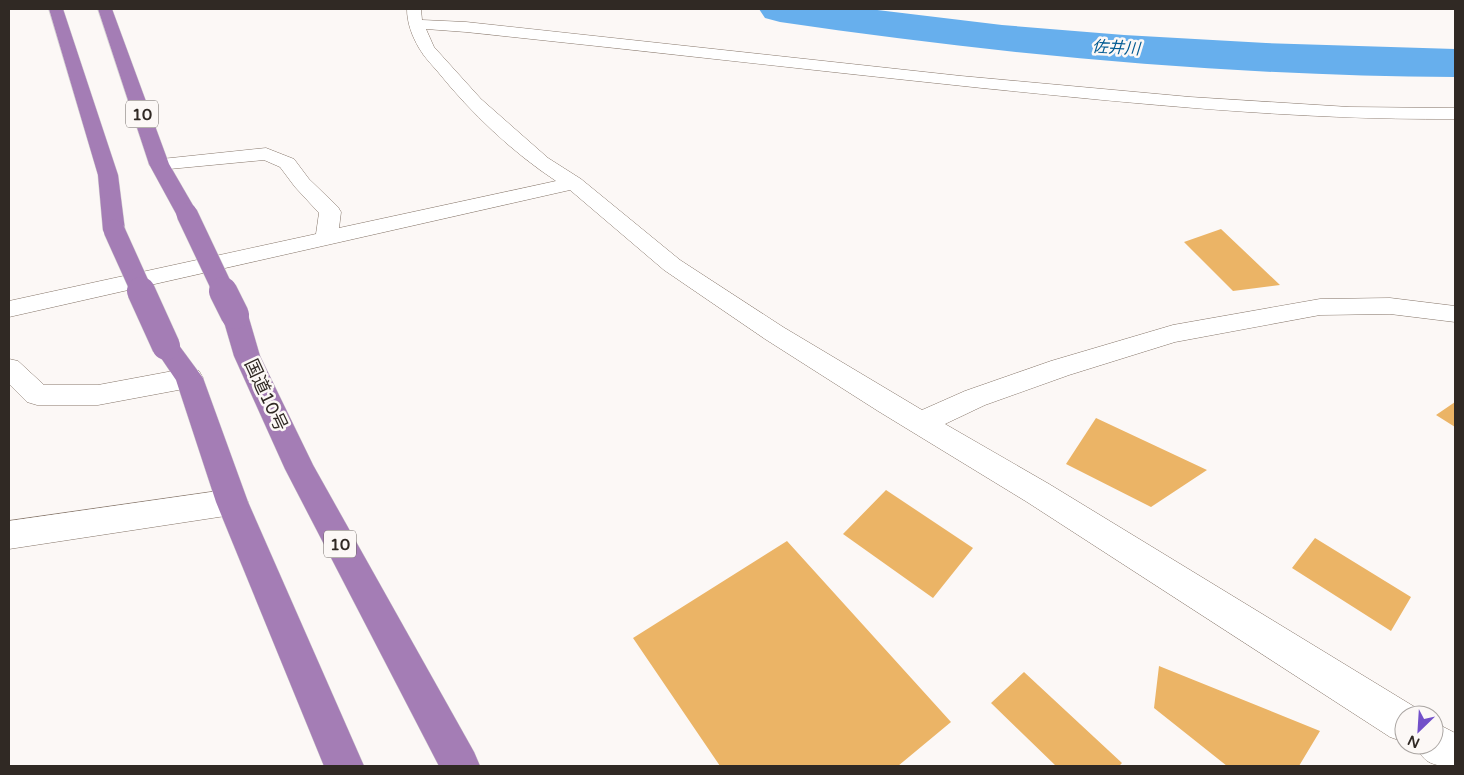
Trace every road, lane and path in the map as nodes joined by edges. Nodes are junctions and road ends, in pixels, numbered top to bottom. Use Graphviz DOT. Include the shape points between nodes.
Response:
graph roads {
  1 [pos="105,9"];
  2 [pos="57,14"];
  3 [pos="415,15"];
  4 [pos="1455,113"];
  5 [pos="159,164"];
  6 [pos="574,183"];
  7 [pos="326,239"];
  8 [pos="9,310"];
  9 [pos="1455,314"];
  10 [pos="9,368"];
  11 [pos="189,378"];
  12 [pos="921,423"];
  13 [pos="232,502"];
  14 [pos="9,535"];
  15 [pos="1394,717"];
  16 [pos="1444,749"];
  17 [pos="1455,756"];
  18 [pos="344,766"];
  19 [pos="460,766"];
  1 -- 5 [label="highway, 国道10号 / 10"];
  2 -- 11 [label="highway, bridge" via="108,175 114,230 166,346"];
  3 -- 4 [label="street" via="466,27 808,66 1148,99 1357,112"];
  3 -- 6 [label="street" via="427,48 457,84 541,162"];
  5 -- 7 [label="street" via="266,154 287,163 330,212"];
  5 -- 19 [label="highway, 国道10号 / 10, bridge" via="187,214 235,315 247,356 300,469"];
  6 -- 7 [label="street"];
  6 -- 12 [label="street" via="672,265"];
  7 -- 8 [label="street"];
  9 -- 12 [label="street" via="1390,306 1320,307 1174,334 1060,368 976,398"];
  10 -- 11 [label="street" via="37,395 98,395"];
  11 -- 13 [label="highway"];
  12 -- 15 [label="street"];
  13 -- 14 [label="street"];
  13 -- 18 [label="highway"];
  16 -- 17 [label="street"];
}
